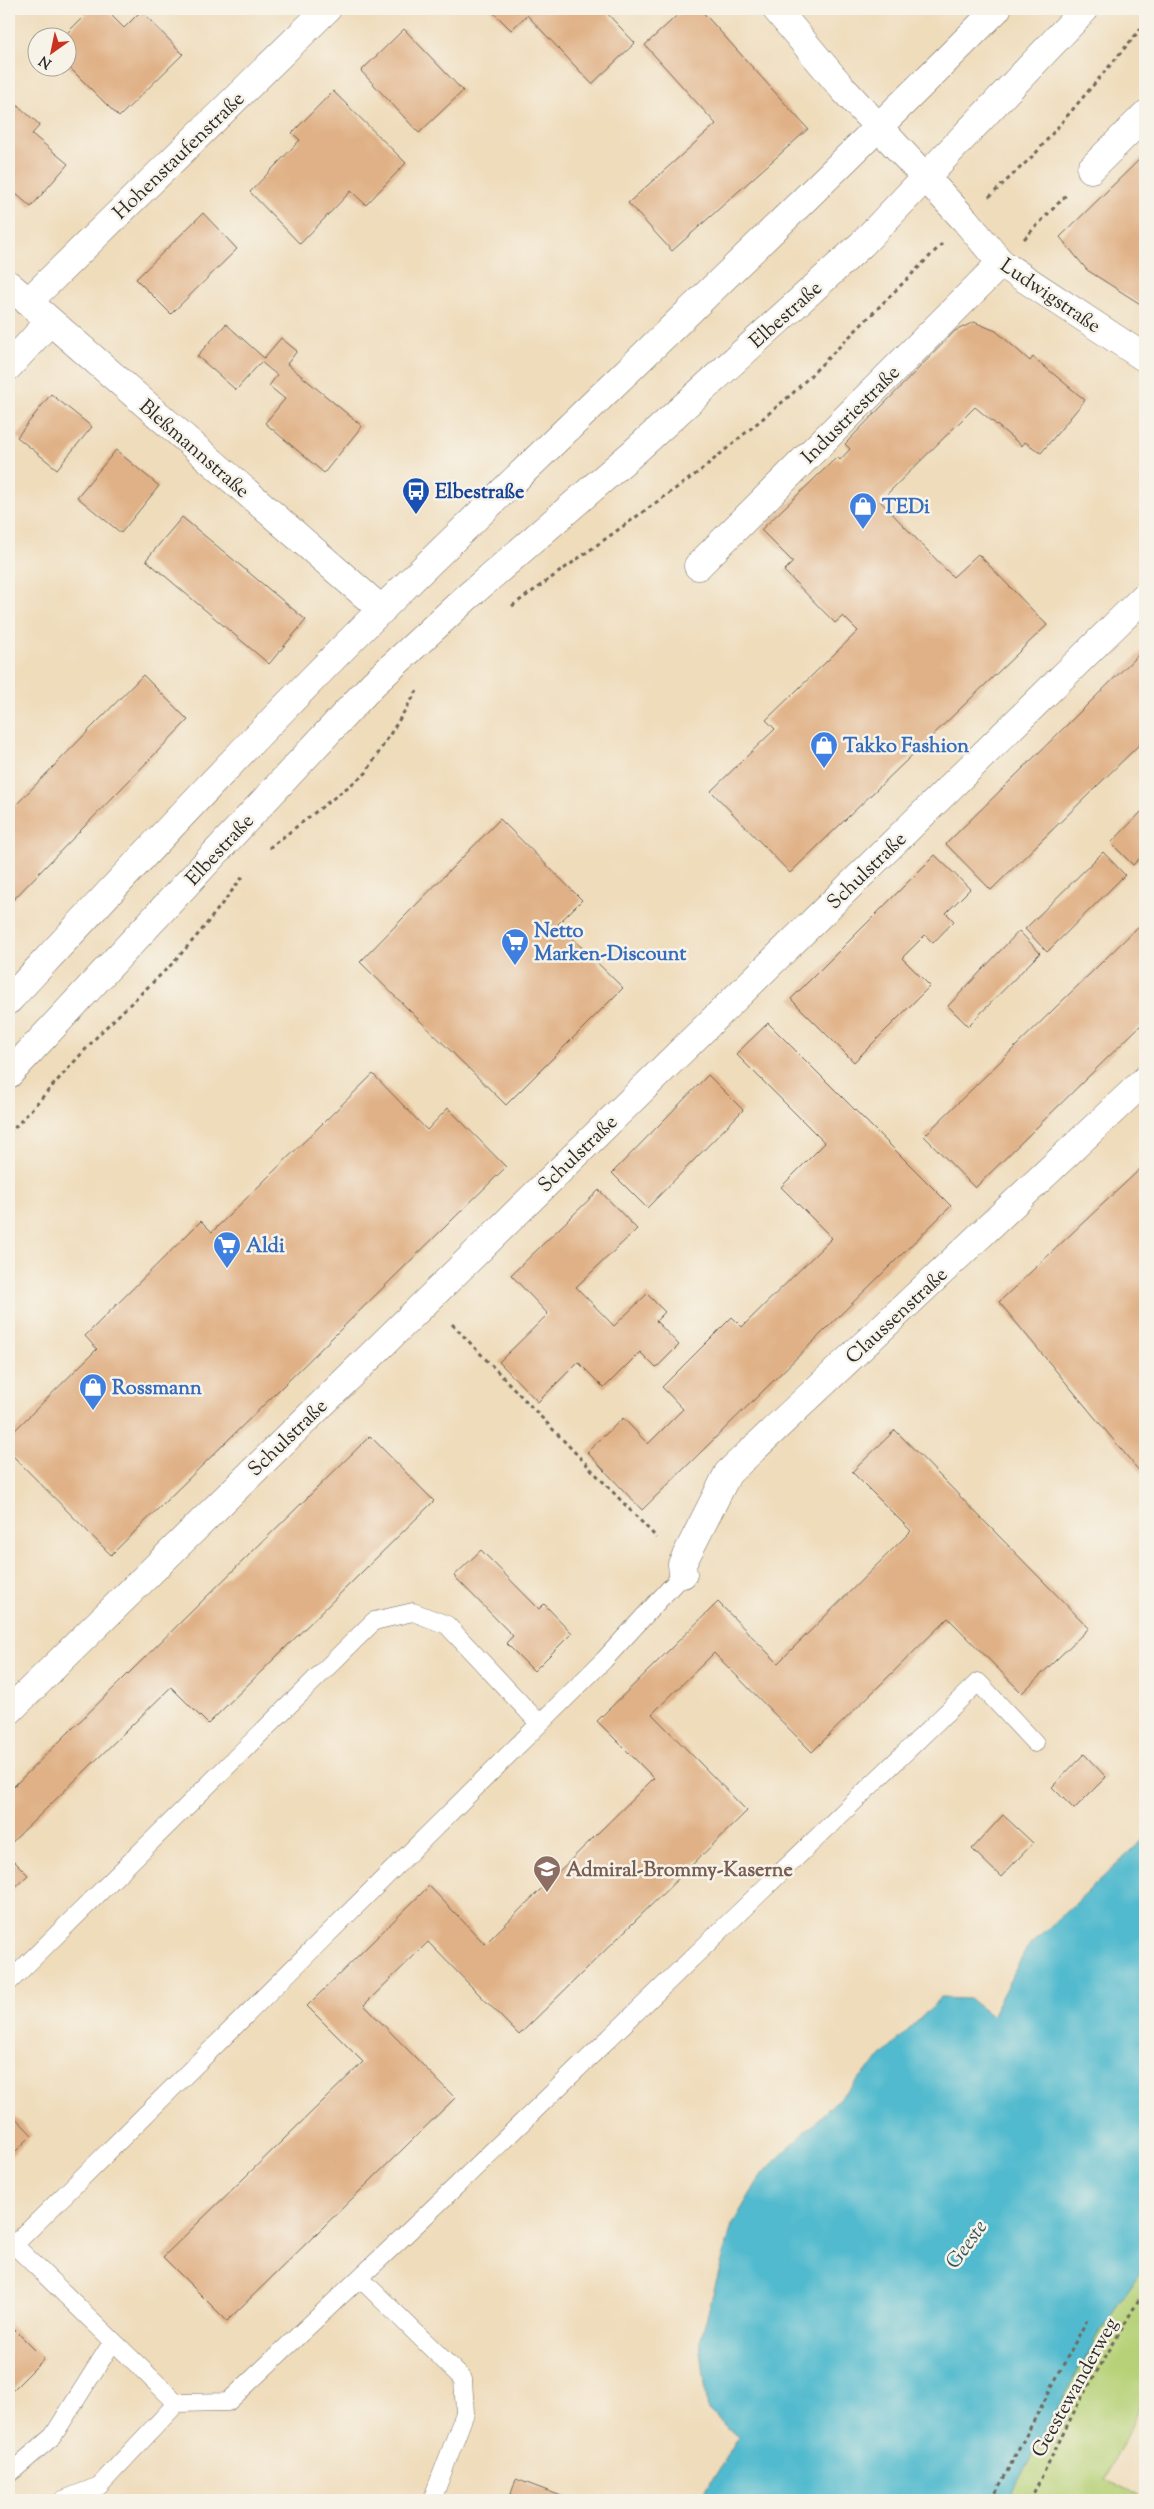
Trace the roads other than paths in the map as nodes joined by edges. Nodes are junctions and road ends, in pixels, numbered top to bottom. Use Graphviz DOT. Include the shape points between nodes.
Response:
graph roads {
  1 [pos="327,9"];
  2 [pos="776,9"];
  3 [pos="997,9"];
  4 [pos="1085,9"];
  5 [pos="1145,115"];
  6 [pos="878,127"];
  7 [pos="1092,169"];
  8 [pos="926,178"];
  9 [pos="1001,263"];
  10 [pos="18,293"];
  11 [pos="50,321"];
  12 [pos="1145,358"];
  13 [pos="9,366"];
  14 [pos="698,566"];
  15 [pos="1145,596"];
  16 [pos="382,610"];
  17 [pos="9,1000"];
  18 [pos="9,1074"];
  19 [pos="1145,1080"];
  20 [pos="683,1569"];
  21 [pos="9,1711"];
  22 [pos="539,1723"];
  23 [pos="1035,1743"];
  24 [pos="9,1982"];
  25 [pos="11,2243"];
  26 [pos="360,2278"];
  27 [pos="113,2341"];
  28 [pos="177,2403"];
  29 [pos="9,2474"];
  30 [pos="64,2500"];
  31 [pos="432,2500"];
  1 -- 10 [label="street, Hohenstaufenstraße"];
  2 -- 6 [label="street, Ludwigstraße"];
  3 -- 6 [label="street"];
  4 -- 8 [label="street, Elbestraße"];
  5 -- 7 [label="street"];
  6 -- 8 [label="street, Ludwigstraße"];
  6 -- 16 [label="street"];
  8 -- 9 [label="street, Ludwigstraße"];
  8 -- 18 [label="street, Elbestraße" via="862,244 373,684"];
  9 -- 12 [label="street, Ludwigstraße"];
  9 -- 14 [label="street, Industriestraße"];
  10 -- 11 [label="street, Bleßmannstraße"];
  11 -- 13 [label="street"];
  11 -- 16 [label="street, Bleßmannstraße"];
  15 -- 21 [label="street, Schulstraße"];
  16 -- 17 [label="street" via="140,858"];
  19 -- 20 [label="street, Claussenstraße" via="728,1473"];
  20 -- 22 [label="lane" via="604,1660"];
  22 -- 24 [label="lane" via="447,1625 413,1612 374,1621"];
  22 -- 25 [label="lane"];
  23 -- 26 [label="lane" via="978,1682"];
  25 -- 27 [label="lane"];
  26 -- 28 [label="lane" via="228,2402"];
  26 -- 31 [label="lane" via="462,2379 465,2414"];
  27 -- 28 [label="lane"];
  27 -- 29 [label="lane" via="52,2436"];
  28 -- 30 [label="lane" via="99,2486"];
}
